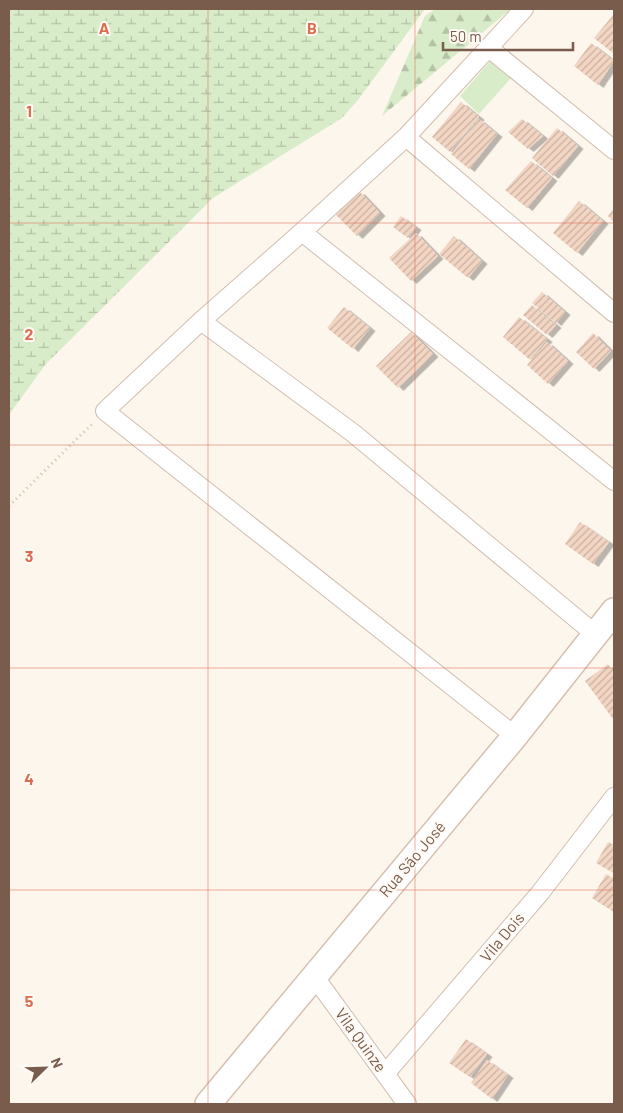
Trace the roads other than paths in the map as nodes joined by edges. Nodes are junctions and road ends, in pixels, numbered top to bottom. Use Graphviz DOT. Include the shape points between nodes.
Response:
graph roads {
  1 [pos="524,9"];
  2 [pos="489,48"];
  3 [pos="406,137"];
  4 [pos="614,150"];
  5 [pos="302,232"];
  6 [pos="614,313"];
  7 [pos="202,321"];
  8 [pos="614,481"];
  9 [pos="614,611"];
  10 [pos="595,634"];
  11 [pos="515,736"];
  12 [pos="614,797"];
  13 [pos="314,976"];
  14 [pos="385,1074"];
  15 [pos="208,1104"];
  16 [pos="407,1104"];
  1 -- 2 [label="street"];
  2 -- 3 [label="street"];
  2 -- 4 [label="street"];
  3 -- 5 [label="street"];
  3 -- 6 [label="street"];
  5 -- 7 [label="street"];
  5 -- 8 [label="street"];
  7 -- 10 [label="street" via="353,433"];
  7 -- 11 [label="street" via="105,410"];
  9 -- 10 [label="main road, Rua São José"];
  10 -- 11 [label="main road, Rua São José"];
  11 -- 13 [label="main road, Rua São José"];
  12 -- 14 [label="street, Vila Dois" via="540,892"];
  13 -- 14 [label="street, Vila Quinze"];
  13 -- 15 [label="main road, Rua São José"];
  14 -- 16 [label="street, Vila Quinze"];
}
